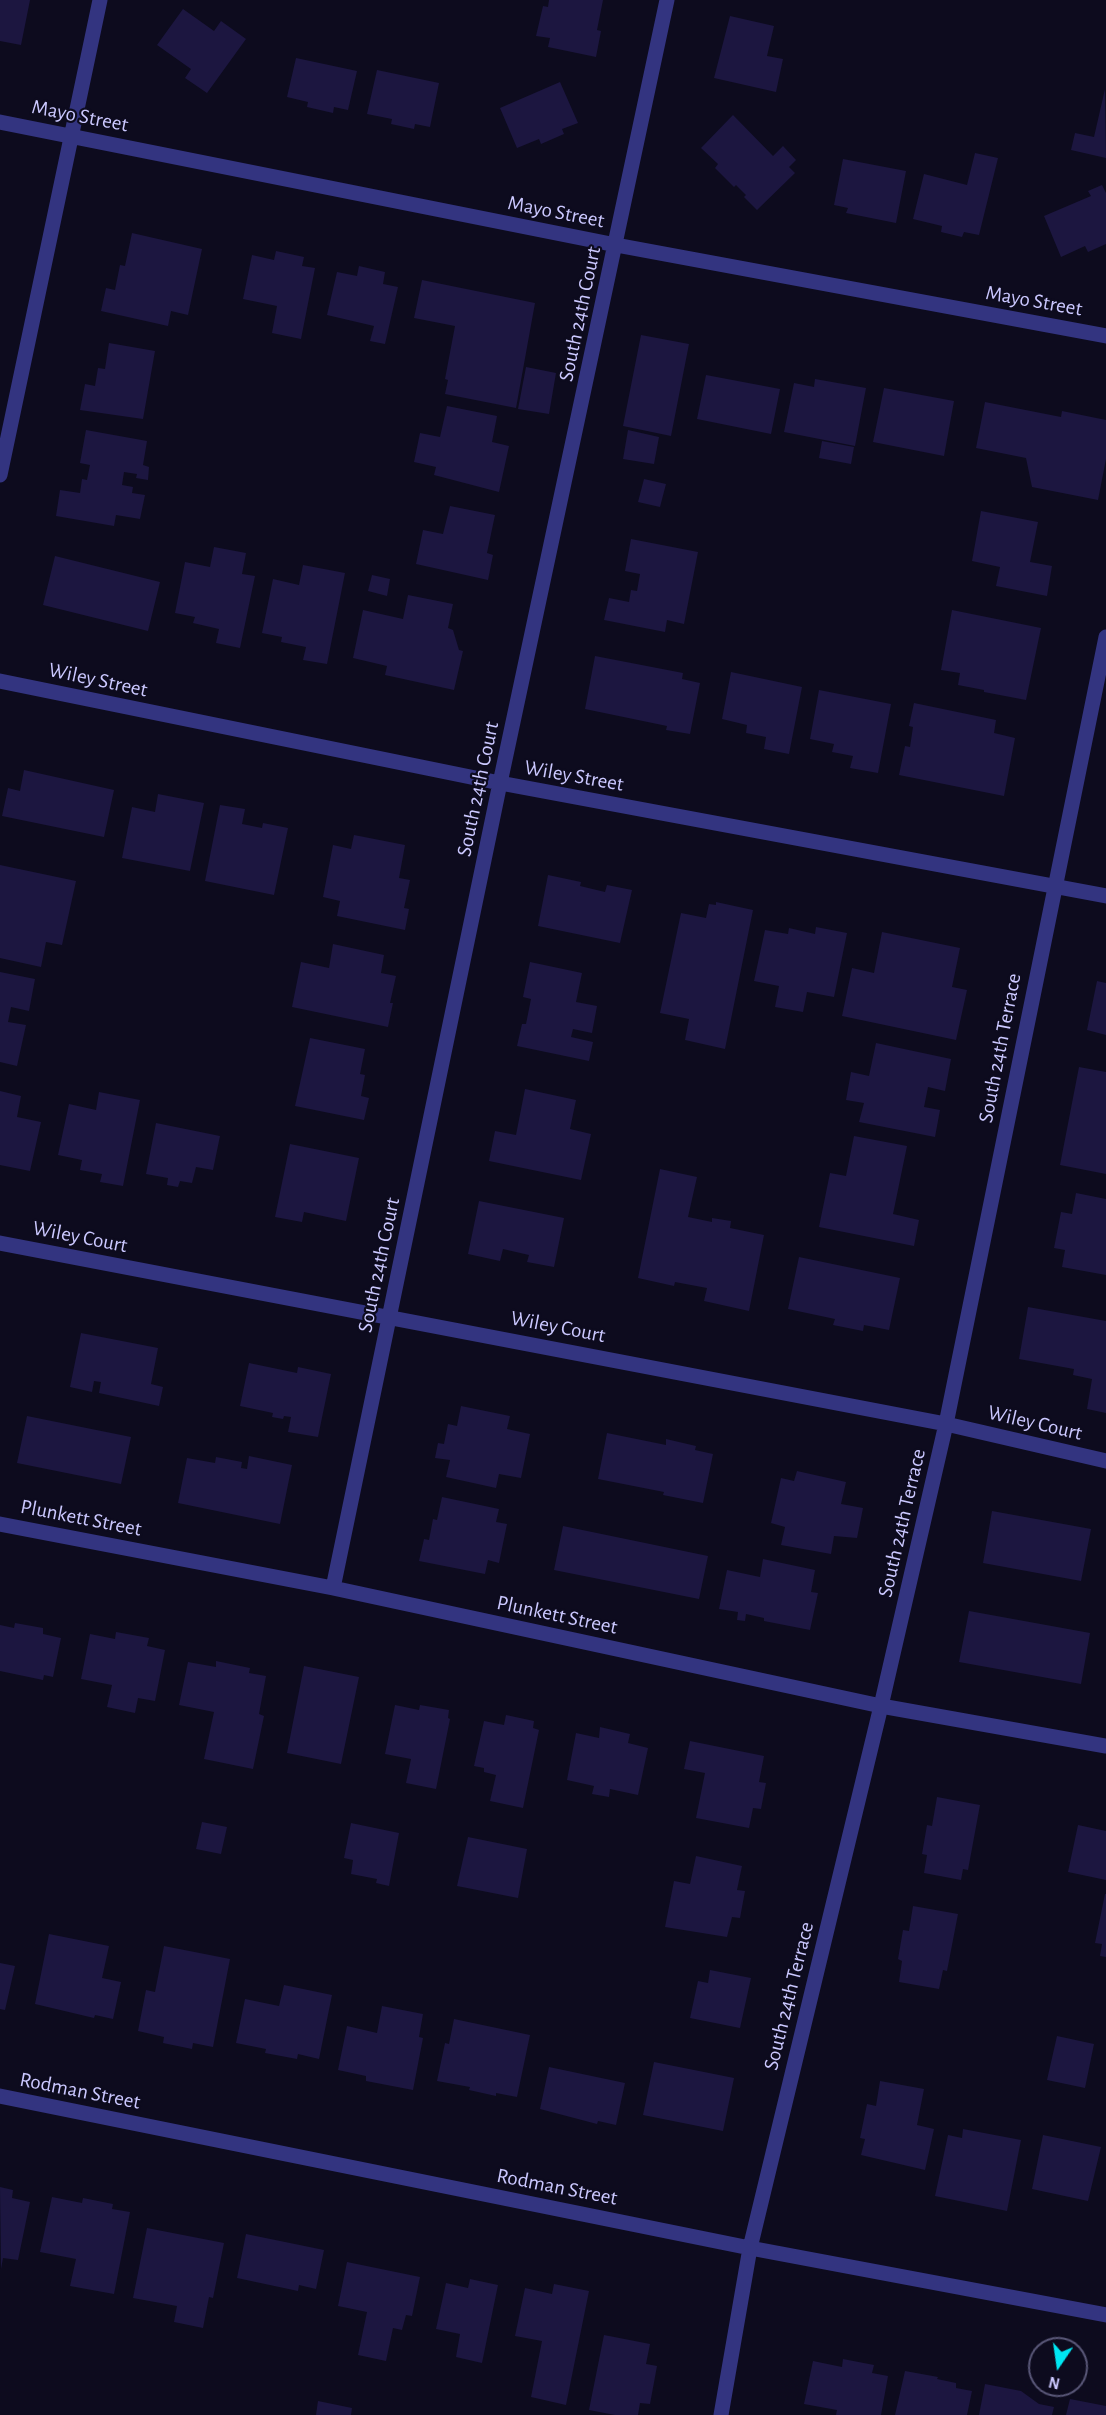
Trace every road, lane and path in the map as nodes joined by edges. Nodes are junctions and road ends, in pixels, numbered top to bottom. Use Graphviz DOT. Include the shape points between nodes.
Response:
graph roads {
  1 [pos="100,0"];
  2 [pos="667,0"];
  3 [pos="0,122"];
  4 [pos="71,135"];
  5 [pos="616,245"];
  6 [pos="1106,336"];
  7 [pos="0,475"];
  8 [pos="1106,637"];
  9 [pos="0,681"];
  10 [pos="500,783"];
  11 [pos="1054,885"];
  12 [pos="1106,896"];
  13 [pos="0,1243"];
  14 [pos="390,1316"];
  15 [pos="946,1424"];
  16 [pos="1106,1461"];
  17 [pos="0,1524"];
  18 [pos="333,1588"];
  19 [pos="881,1706"];
  20 [pos="1106,1746"];
  21 [pos="0,2097"];
  22 [pos="750,2248"];
  23 [pos="1106,2315"];
  24 [pos="721,2415"];
  1 -- 4 [label="street"];
  2 -- 5 [label="street, South 24th Court"];
  3 -- 4 [label="street, Mayo Street"];
  4 -- 5 [label="street, Mayo Street"];
  4 -- 7 [label="street"];
  5 -- 6 [label="street, Mayo Street"];
  5 -- 10 [label="street, South 24th Court"];
  8 -- 11 [label="street, South 24th Terrace"];
  9 -- 10 [label="street, Wiley Street"];
  10 -- 11 [label="street, Wiley Street"];
  10 -- 14 [label="street, South 24th Court"];
  11 -- 12 [label="street, Wiley Street"];
  11 -- 15 [label="street, South 24th Terrace"];
  13 -- 14 [label="street, Wiley Court"];
  14 -- 15 [label="street, Wiley Court"];
  14 -- 18 [label="street, South 24th Court"];
  15 -- 16 [label="street, Wiley Court"];
  15 -- 19 [label="street, South 24th Terrace"];
  17 -- 18 [label="street, Plunkett Street"];
  18 -- 19 [label="street, Plunkett Street"];
  19 -- 20 [label="street, Plunkett Street"];
  19 -- 22 [label="street, South 24th Terrace"];
  21 -- 22 [label="street, Rodman Street"];
  22 -- 23 [label="street, Rodman Street"];
  22 -- 24 [label="street, South 24th Terrace"];
}
